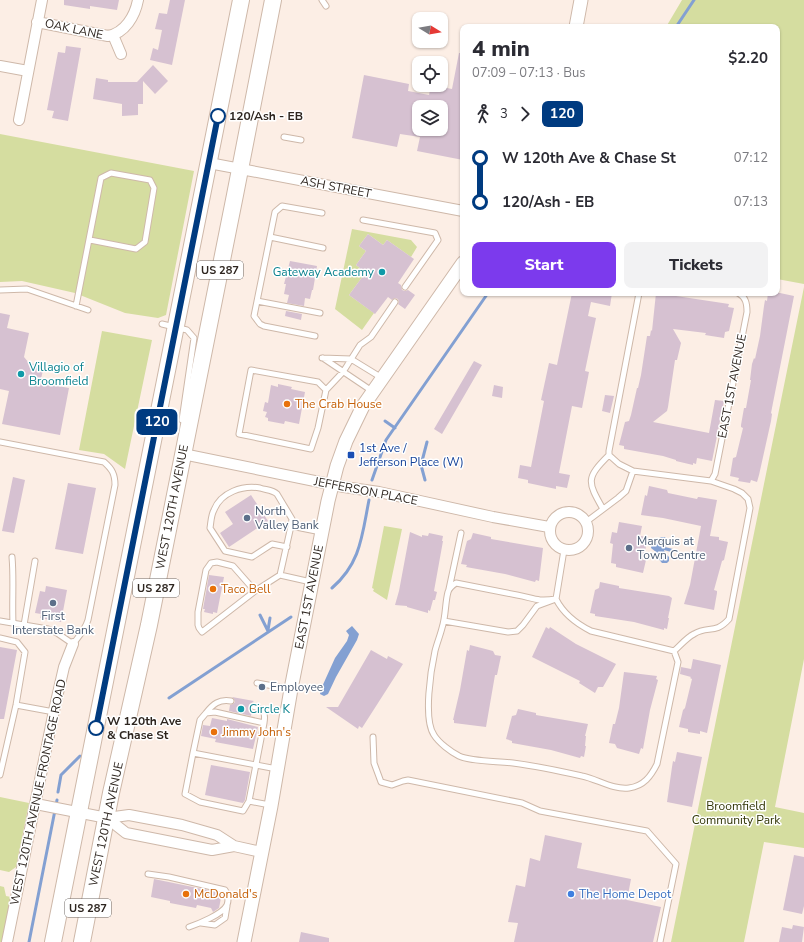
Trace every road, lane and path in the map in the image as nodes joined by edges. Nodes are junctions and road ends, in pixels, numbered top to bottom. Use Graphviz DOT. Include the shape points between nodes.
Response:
graph roads {
  1 [pos="42,0"];
  2 [pos="138,0"];
  3 [pos="241,0"];
  4 [pos="273,0"];
  5 [pos="322,0"];
  6 [pos="581,0"];
  7 [pos="326,6"];
  8 [pos="37,22"];
  9 [pos="577,24"];
  10 [pos="113,35"];
  11 [pos="121,54"];
  12 [pos="0,66"];
  13 [pos="28,72"];
  14 [pos="19,120"];
  15 [pos="284,137"];
  16 [pos="301,140"];
  17 [pos="208,163"];
  18 [pos="240,169"];
  19 [pos="460,210"];
  20 [pos="322,213"];
  21 [pos="363,220"];
  22 [pos="270,237"];
  23 [pos="90,240"];
  24 [pos="323,248"];
  25 [pos="460,267"];
  26 [pos="405,287"];
  27 [pos="0,290"];
  28 [pos="638,296"];
  29 [pos="743,296"];
  30 [pos="257,301"];
  31 [pos="395,302"];
  32 [pos="76,306"];
  33 [pos="88,310"];
  34 [pos="320,312"];
  35 [pos="169,326"];
  36 [pos="315,336"];
  37 [pos="350,359"];
  38 [pos="343,372"];
  39 [pos="382,378"];
  40 [pos="326,390"];
  41 [pos="372,391"];
  42 [pos="181,426"];
  43 [pos="0,442"];
  44 [pos="180,452"];
  45 [pos="609,455"];
  46 [pos="634,471"];
  47 [pos="710,482"];
  48 [pos="332,484"];
  49 [pos="602,509"];
  50 [pos="586,522"];
  51 [pos="291,526"];
  52 [pos="549,527"];
  53 [pos="322,532"];
  54 [pos="461,533"];
  55 [pos="287,547"];
  56 [pos="564,550"];
  57 [pos="12,557"];
  58 [pos="35,561"];
  59 [pos="280,575"];
  60 [pos="312,582"];
  61 [pos="448,590"];
  62 [pos="255,591"];
  63 [pos="556,599"];
  64 [pos="0,621"];
  65 [pos="444,621"];
  66 [pos="13,623"];
  67 [pos="24,625"];
  68 [pos="0,638"];
  69 [pos="73,644"];
  70 [pos="674,651"];
  71 [pos="257,683"];
  72 [pos="291,689"];
  73 [pos="231,701"];
  74 [pos="16,705"];
  75 [pos="253,706"];
  76 [pos="54,712"];
  77 [pos="206,713"];
  78 [pos="264,723"];
  79 [pos="373,737"];
  80 [pos="193,753"];
  81 [pos="256,764"];
  82 [pos="277,769"];
  83 [pos="0,775"];
  84 [pos="249,801"];
  85 [pos="36,804"];
  86 [pos="271,806"];
  87 [pos="72,811"];
  88 [pos="107,818"];
  89 [pos="234,846"];
  90 [pos="261,852"];
  91 [pos="148,874"];
  92 [pos="227,904"];
  93 [pos="201,923"];
  94 [pos="189,927"];
  95 [pos="7,942"];
  96 [pos="53,942"];
  97 [pos="82,942"];
  98 [pos="244,942"];
  99 [pos="660,942"];
  1 -- 8 [label="street"];
  2 -- 10 [label="street, OAK LANE" via="128,22 122,30"];
  3 -- 17 [label="main road, US 287"];
  4 -- 18 [label="main road, WEST 120TH AVENUE / US 287"];
  5 -- 7 [label="lane"];
  6 -- 9 [label="street"];
  8 -- 10 [label="street, OAK LANE"];
  8 -- 13 [label="street"];
  10 -- 11 [label="street"];
  12 -- 13 [label="street"];
  13 -- 14 [label="street"];
  15 -- 16 [label="lane"];
  17 -- 18 [label="street, ASH STREET"];
  17 -- 35 [label="main road, US 287"];
  18 -- 19 [label="street, ASH STREET"];
  18 -- 44 [label="main road, WEST 120TH AVENUE / US 287"];
  20 -- 22 [label="lane" via="282,206 275,212"];
  21 -- 26 [label="lane" via="435,233 438,240"];
  22 -- 24 [label="lane"];
  22 -- 30 [label="lane"];
  23 -- 23 [label="lane" via="101,178 112,173 150,180 154,188 144,242 136,248"];
  23 -- 32 [label="lane"];
  25 -- 39 [label="street, EAST 1ST AVENUE"];
  27 -- 32 [label="lane" via="27,289"];
  28 -- 45 [label="lane"];
  29 -- 47 [label="lane, EAST 1ST AVENUE" via="747,303 747,312 715,474"];
  30 -- 34 [label="lane"];
  30 -- 36 [label="lane" via="254,316 260,324"];
  31 -- 37 [label="lane" via="371,337 360,345"];
  32 -- 33 [label="lane"];
  35 -- 42 [label="lane" via="187,330 194,338"];
  35 -- 87 [label="main road, US 287"];
  37 -- 38 [label="lane"];
  37 -- 38 [label="lane" via="322,358"];
  37 -- 39 [label="lane"];
  38 -- 40 [label="lane"];
  38 -- 41 [label="lane"];
  39 -- 41 [label="street, EAST 1ST AVENUE"];
  40 -- 40 [label="lane" via="311,449 239,434 251,370 318,382"];
  41 -- 48 [label="street, EAST 1ST AVENUE" via="346,441"];
  43 -- 69 [label="lane" via="104,462 113,471 115,485 88,620"];
  44 -- 48 [label="street, JEFFERSON PLACE"];
  44 -- 88 [label="main road, WEST 120TH AVENUE / US 287" via="149,625"];
  45 -- 46 [label="lane" via="619,464"];
  45 -- 49 [label="lane" via="595,469 591,479 591,488"];
  46 -- 47 [label="lane"];
  46 -- 49 [label="lane" via="626,491"];
  47 -- 70 [label="lane" via="742,493 748,499 750,508 729,619 716,629 694,633"];
  48 -- 52 [label="street, JEFFERSON PLACE"];
  48 -- 53 [label="street, EAST 1ST AVENUE"];
  49 -- 50 [label="lane"];
  50 -- 52 [label="street" via="571,511 554,518"];
  50 -- 56 [label="street" via="586,540 577,548"];
  51 -- 53 [label="lane"];
  51 -- 55 [label="lane"];
  51 -- 55 [label="lane" via="292,519 277,494 253,487 237,489 226,495 213,511 210,528 225,552 252,557 272,544"];
  52 -- 56 [label="street" via="553,543"];
  53 -- 60 [label="street, EAST 1ST AVENUE"];
  54 -- 61 [label="lane"];
  55 -- 59 [label="lane"];
  56 -- 63 [label="lane"];
  57 -- 66 [label="lane"];
  58 -- 67 [label="lane"];
  59 -- 60 [label="lane"];
  59 -- 62 [label="lane"];
  60 -- 72 [label="street, EAST 1ST AVENUE"];
  61 -- 63 [label="lane" via="456,583 535,600"];
  61 -- 65 [label="lane"];
  62 -- 62 [label="lane" via="202,632 199,628 198,612 208,565 217,562 233,566"];
  63 -- 65 [label="lane" via="537,606 517,631 508,632"];
  63 -- 70 [label="lane" via="560,608 580,626 591,631"];
  64 -- 66 [label="lane"];
  65 -- 70 [label="lane" via="437,641 429,692 429,714 433,734 443,744 460,756 476,760 515,763 590,777 616,787 640,785 650,777 657,764 678,662"];
  66 -- 67 [label="lane"];
  67 -- 69 [label="lane" via="48,629"];
  68 -- 74 [label="lane" via="17,642 25,652"];
  69 -- 76 [label="street, WEST 120TH AVENUE FRONTAGE ROAD" via="64,667"];
  71 -- 72 [label="lane"];
  72 -- 82 [label="street, EAST 1ST AVENUE"];
  73 -- 77 [label="lane" via="216,703"];
  74 -- 76 [label="lane"];
  74 -- 83 [label="lane"];
  75 -- 78 [label="lane" via="264,712"];
  76 -- 85 [label="street, WEST 120TH AVENUE FRONTAGE ROAD"];
  77 -- 78 [label="lane" via="215,712"];
  77 -- 80 [label="lane" via="200,720"];
  78 -- 81 [label="lane"];
  79 -- 99 [label="lane" via="374,763 381,782 392,785 408,780 522,803 540,811 647,830 676,864"];
  80 -- 81 [label="lane"];
  80 -- 84 [label="lane" via="185,794 200,802 243,811"];
  81 -- 82 [label="lane"];
  81 -- 84 [label="lane"];
  82 -- 86 [label="street, EAST 1ST AVENUE"];
  84 -- 86 [label="lane"];
  85 -- 87 [label="street"];
  85 -- 95 [label="street, WEST 120TH AVENUE FRONTAGE ROAD"];
  86 -- 90 [label="street, EAST 1ST AVENUE"];
  87 -- 88 [label="street"];
  87 -- 96 [label="main road, US 287"];
  88 -- 89 [label="street" via="129,815 182,825 217,835"];
  88 -- 89 [label="street" via="126,833 212,850"];
  88 -- 97 [label="main road, WEST 120TH AVENUE / US 287"];
  89 -- 90 [label="street"];
  90 -- 98 [label="street, EAST 1ST AVENUE"];
  91 -- 92 [label="lane" via="225,890 228,895"];
  92 -- 93 [label="lane" via="224,909"];
  92 -- 93 [label="lane" via="225,918 215,925"];
  93 -- 94 [label="lane"];
}
